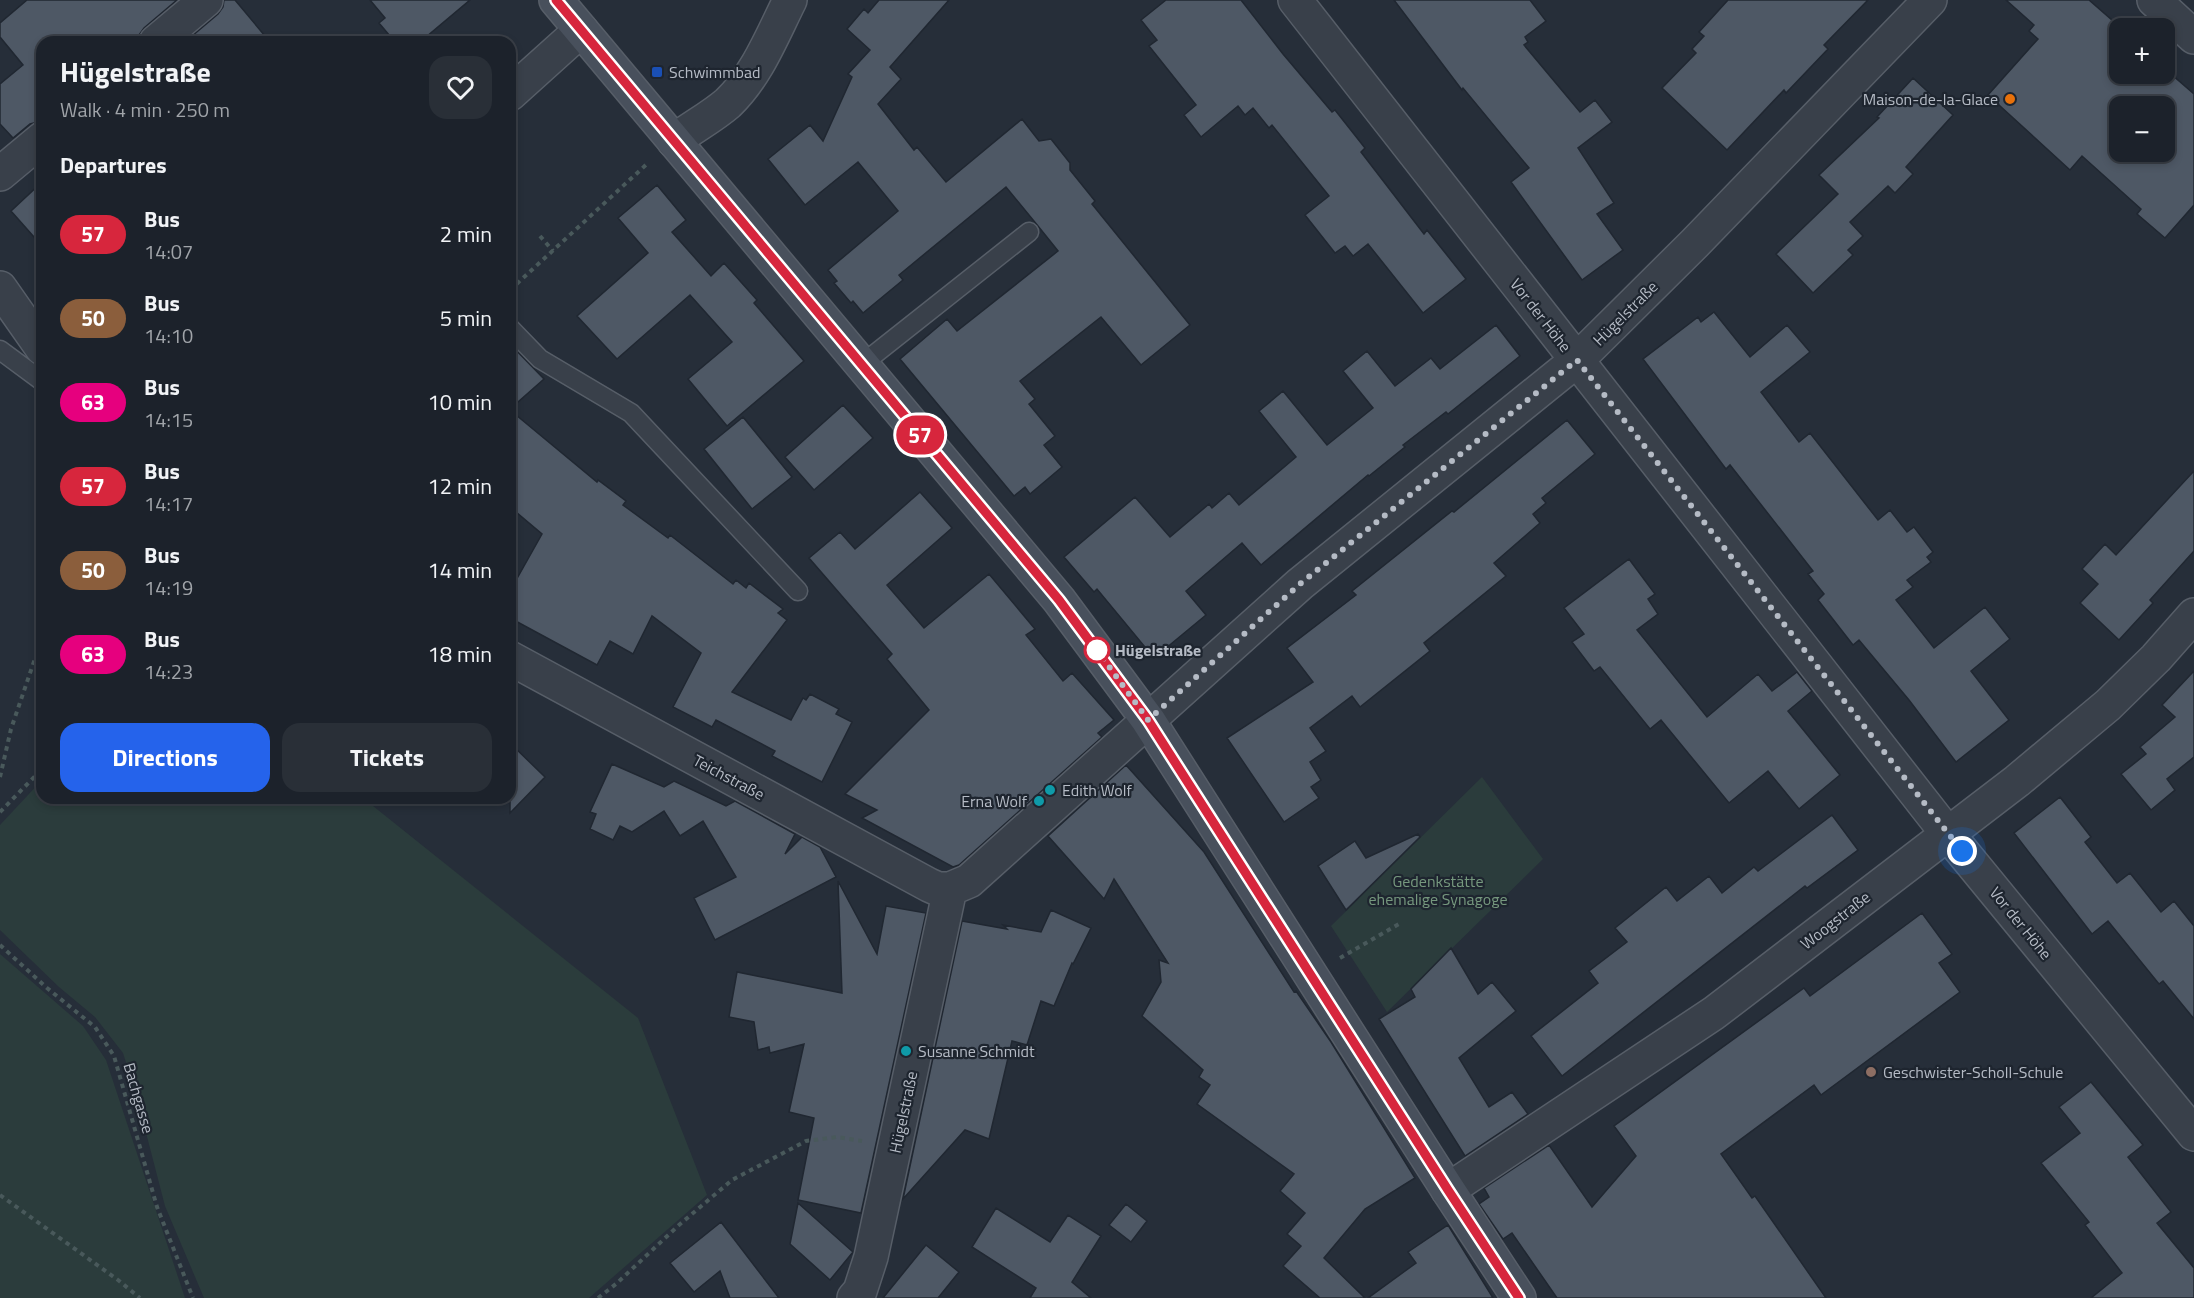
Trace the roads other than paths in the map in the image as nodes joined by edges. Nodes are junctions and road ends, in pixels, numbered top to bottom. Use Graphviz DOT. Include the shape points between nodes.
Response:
graph roads {
  1 [pos="206,0"];
  2 [pos="556,0"];
  3 [pos="789,0"];
  4 [pos="1295,0"];
  5 [pos="1929,0"];
  6 [pos="2154,0"];
  7 [pos="581,30"];
  8 [pos="163,36"];
  9 [pos="2194,37"];
  10 [pos="516,89"];
  11 [pos="36,144"];
  12 [pos="662,151"];
  13 [pos="0,174"];
  14 [pos="1029,232"];
  15 [pos="0,288"];
  16 [pos="516,334"];
  17 [pos="36,339"];
  18 [pos="0,350"];
  19 [pos="1577,360"];
  20 [pos="861,365"];
  21 [pos="36,377"];
  22 [pos="798,591"];
  23 [pos="2194,615"];
  24 [pos="516,661"];
  25 [pos="1148,720"];
  26 [pos="1947,834"];
  27 [pos="950,890"];
  28 [pos="2194,1134"];
  29 [pos="1448,1190"];
  30 [pos="860,1296"];
  31 [pos="1519,1298"];
  1 -- 8 [label="street"];
  2 -- 7 [label="street"];
  3 -- 12 [label="street" via="755,70 740,90 726,105"];
  4 -- 19 [label="street, Vor der Höhe"];
  5 -- 19 [label="street, Hügelstraße"];
  6 -- 9 [label="street"];
  7 -- 10 [label="street"];
  7 -- 12 [label="street"];
  11 -- 13 [label="street"];
  12 -- 20 [label="street"];
  14 -- 20 [label="lane"];
  15 -- 17 [label="street"];
  16 -- 22 [label="lane" via="540,359 631,413"];
  18 -- 21 [label="lane"];
  19 -- 25 [label="street, Hügelstraße" via="1300,584"];
  19 -- 26 [label="street, Vor der Höhe"];
  20 -- 25 [label="street" via="1059,600"];
  23 -- 26 [label="street, Woogstraße" via="2108,705"];
  24 -- 27 [label="street, Teichstraße" via="929,885"];
  25 -- 27 [label="street, Hügelstraße" via="969,881"];
  25 -- 29 [label="street"];
  26 -- 28 [label="street, Vor der Höhe"];
  26 -- 29 [label="street, Woogstraße" via="1714,1013"];
  27 -- 30 [label="street, Hügelstraße"];
  29 -- 31 [label="street"];
}
